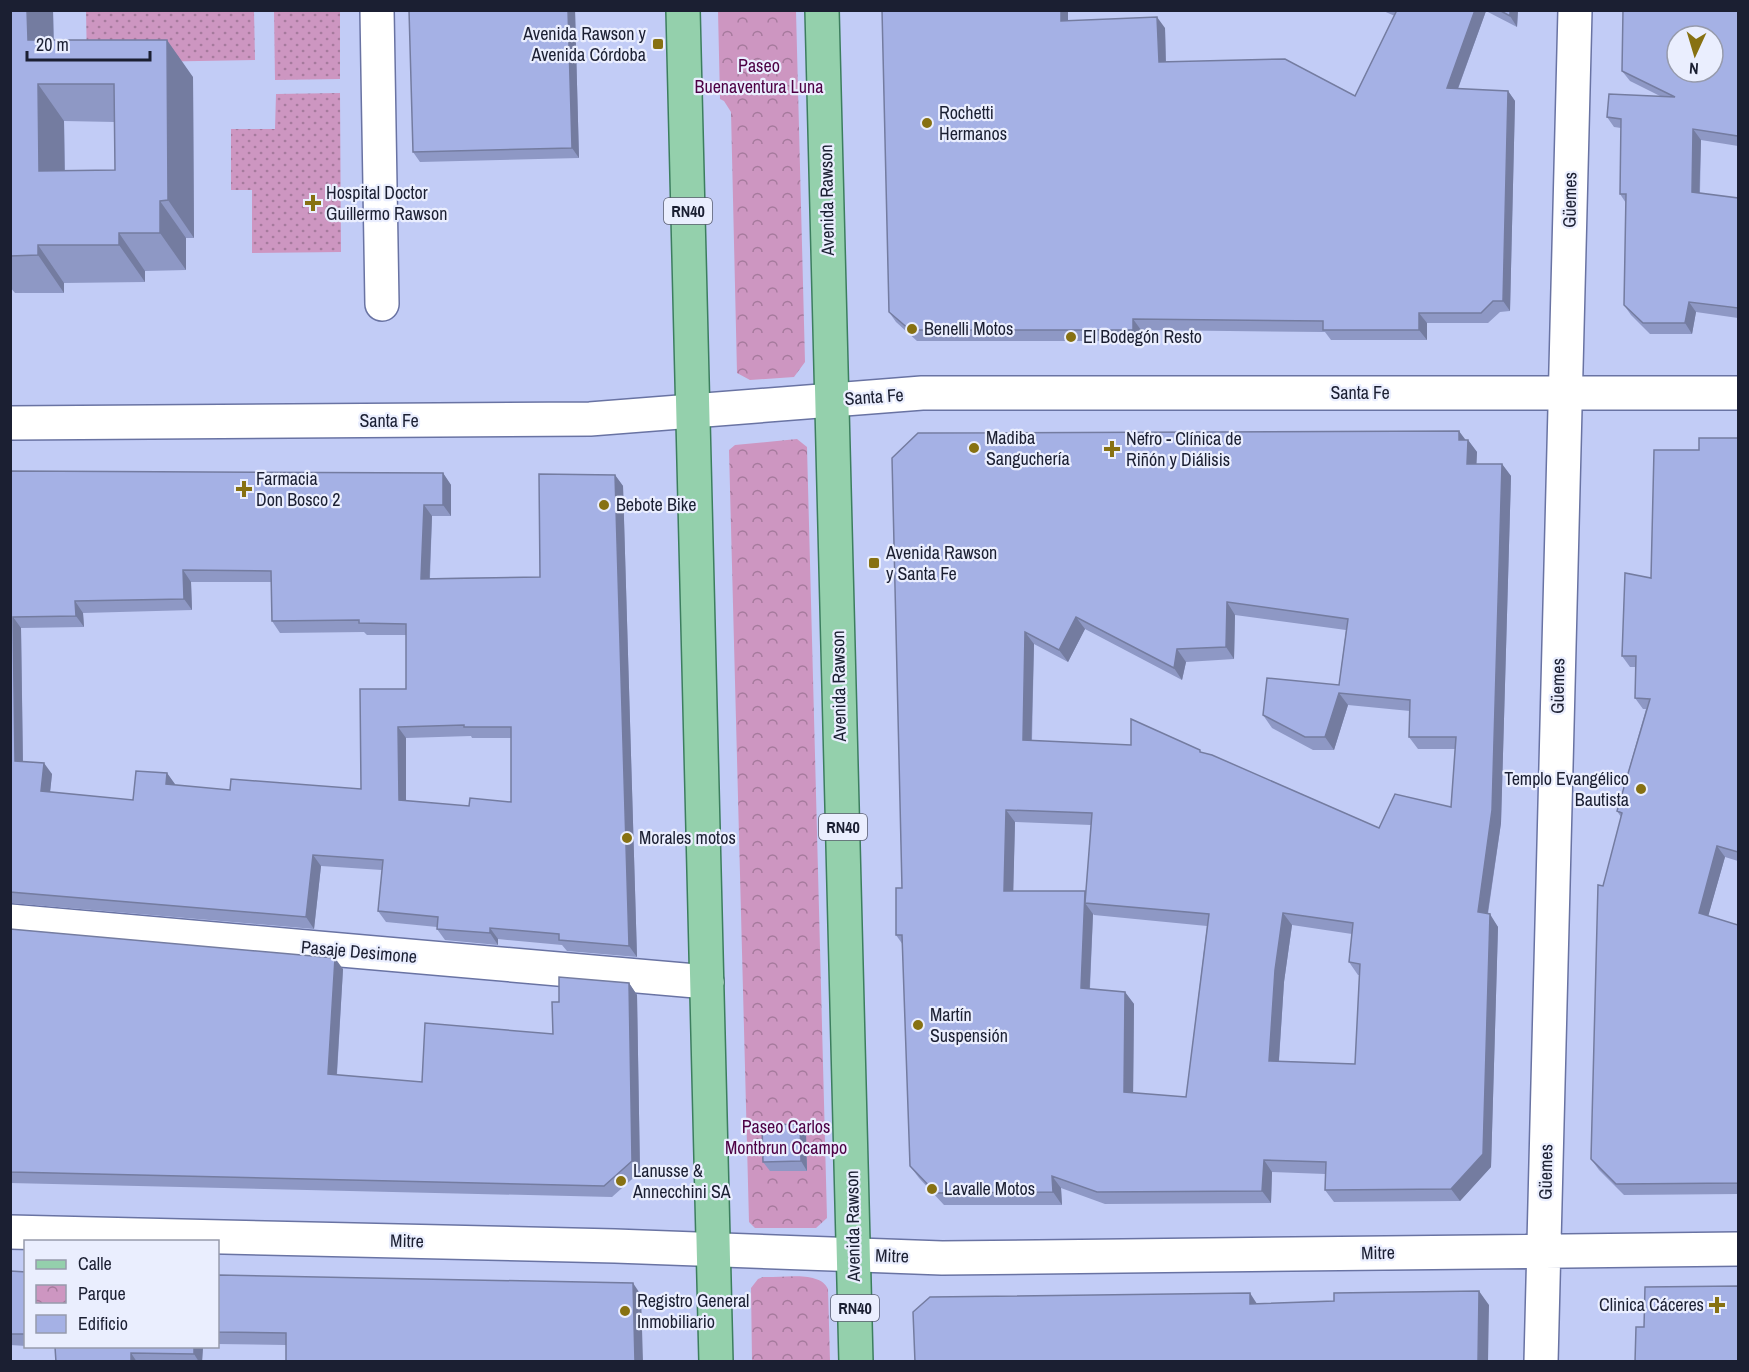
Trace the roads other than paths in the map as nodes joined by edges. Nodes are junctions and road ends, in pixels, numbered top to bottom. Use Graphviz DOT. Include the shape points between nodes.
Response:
graph roads {
  1 [pos="377,10"];
  2 [pos="683,10"];
  3 [pos="822,10"];
  4 [pos="1575,10"];
  5 [pos="382,304"];
  6 [pos="1565,392"];
  7 [pos="1738,393"];
  8 [pos="832,400"];
  9 [pos="693,411"];
  10 [pos="10,423"];
  11 [pos="10,921"];
  12 [pos="707,982"];
  13 [pos="10,1232"];
  14 [pos="1738,1249"];
  15 [pos="714,1250"];
  16 [pos="1544,1251"];
  17 [pos="853,1255"];
  18 [pos="716,1362"];
  19 [pos="856,1362"];
  20 [pos="1541,1362"];
  1 -- 5 [label="street"];
  2 -- 9 [label="main road, RN40"];
  3 -- 8 [label="main road, Avenida Rawson / RN40"];
  4 -- 6 [label="street, Güemes"];
  6 -- 7 [label="street, Santa Fe"];
  6 -- 8 [label="street, Santa Fe" via="922,393"];
  6 -- 16 [label="street, Güemes"];
  8 -- 9 [label="street, Santa Fe"];
  8 -- 17 [label="main road, Avenida Rawson / RN40"];
  9 -- 10 [label="street, Santa Fe" via="590,419"];
  9 -- 12 [label="main road, RN40"];
  11 -- 12 [label="street, Pasaje Desimone"];
  12 -- 15 [label="main road, RN40"];
  13 -- 15 [label="street, Mitre"];
  14 -- 16 [label="street, Mitre"];
  15 -- 17 [label="street, Mitre"];
  15 -- 18 [label="main road, RN40"];
  16 -- 17 [label="street, Mitre" via="942,1258"];
  16 -- 20 [label="street, Güemes"];
  17 -- 19 [label="main road, Avenida Rawson / RN40"];
}
